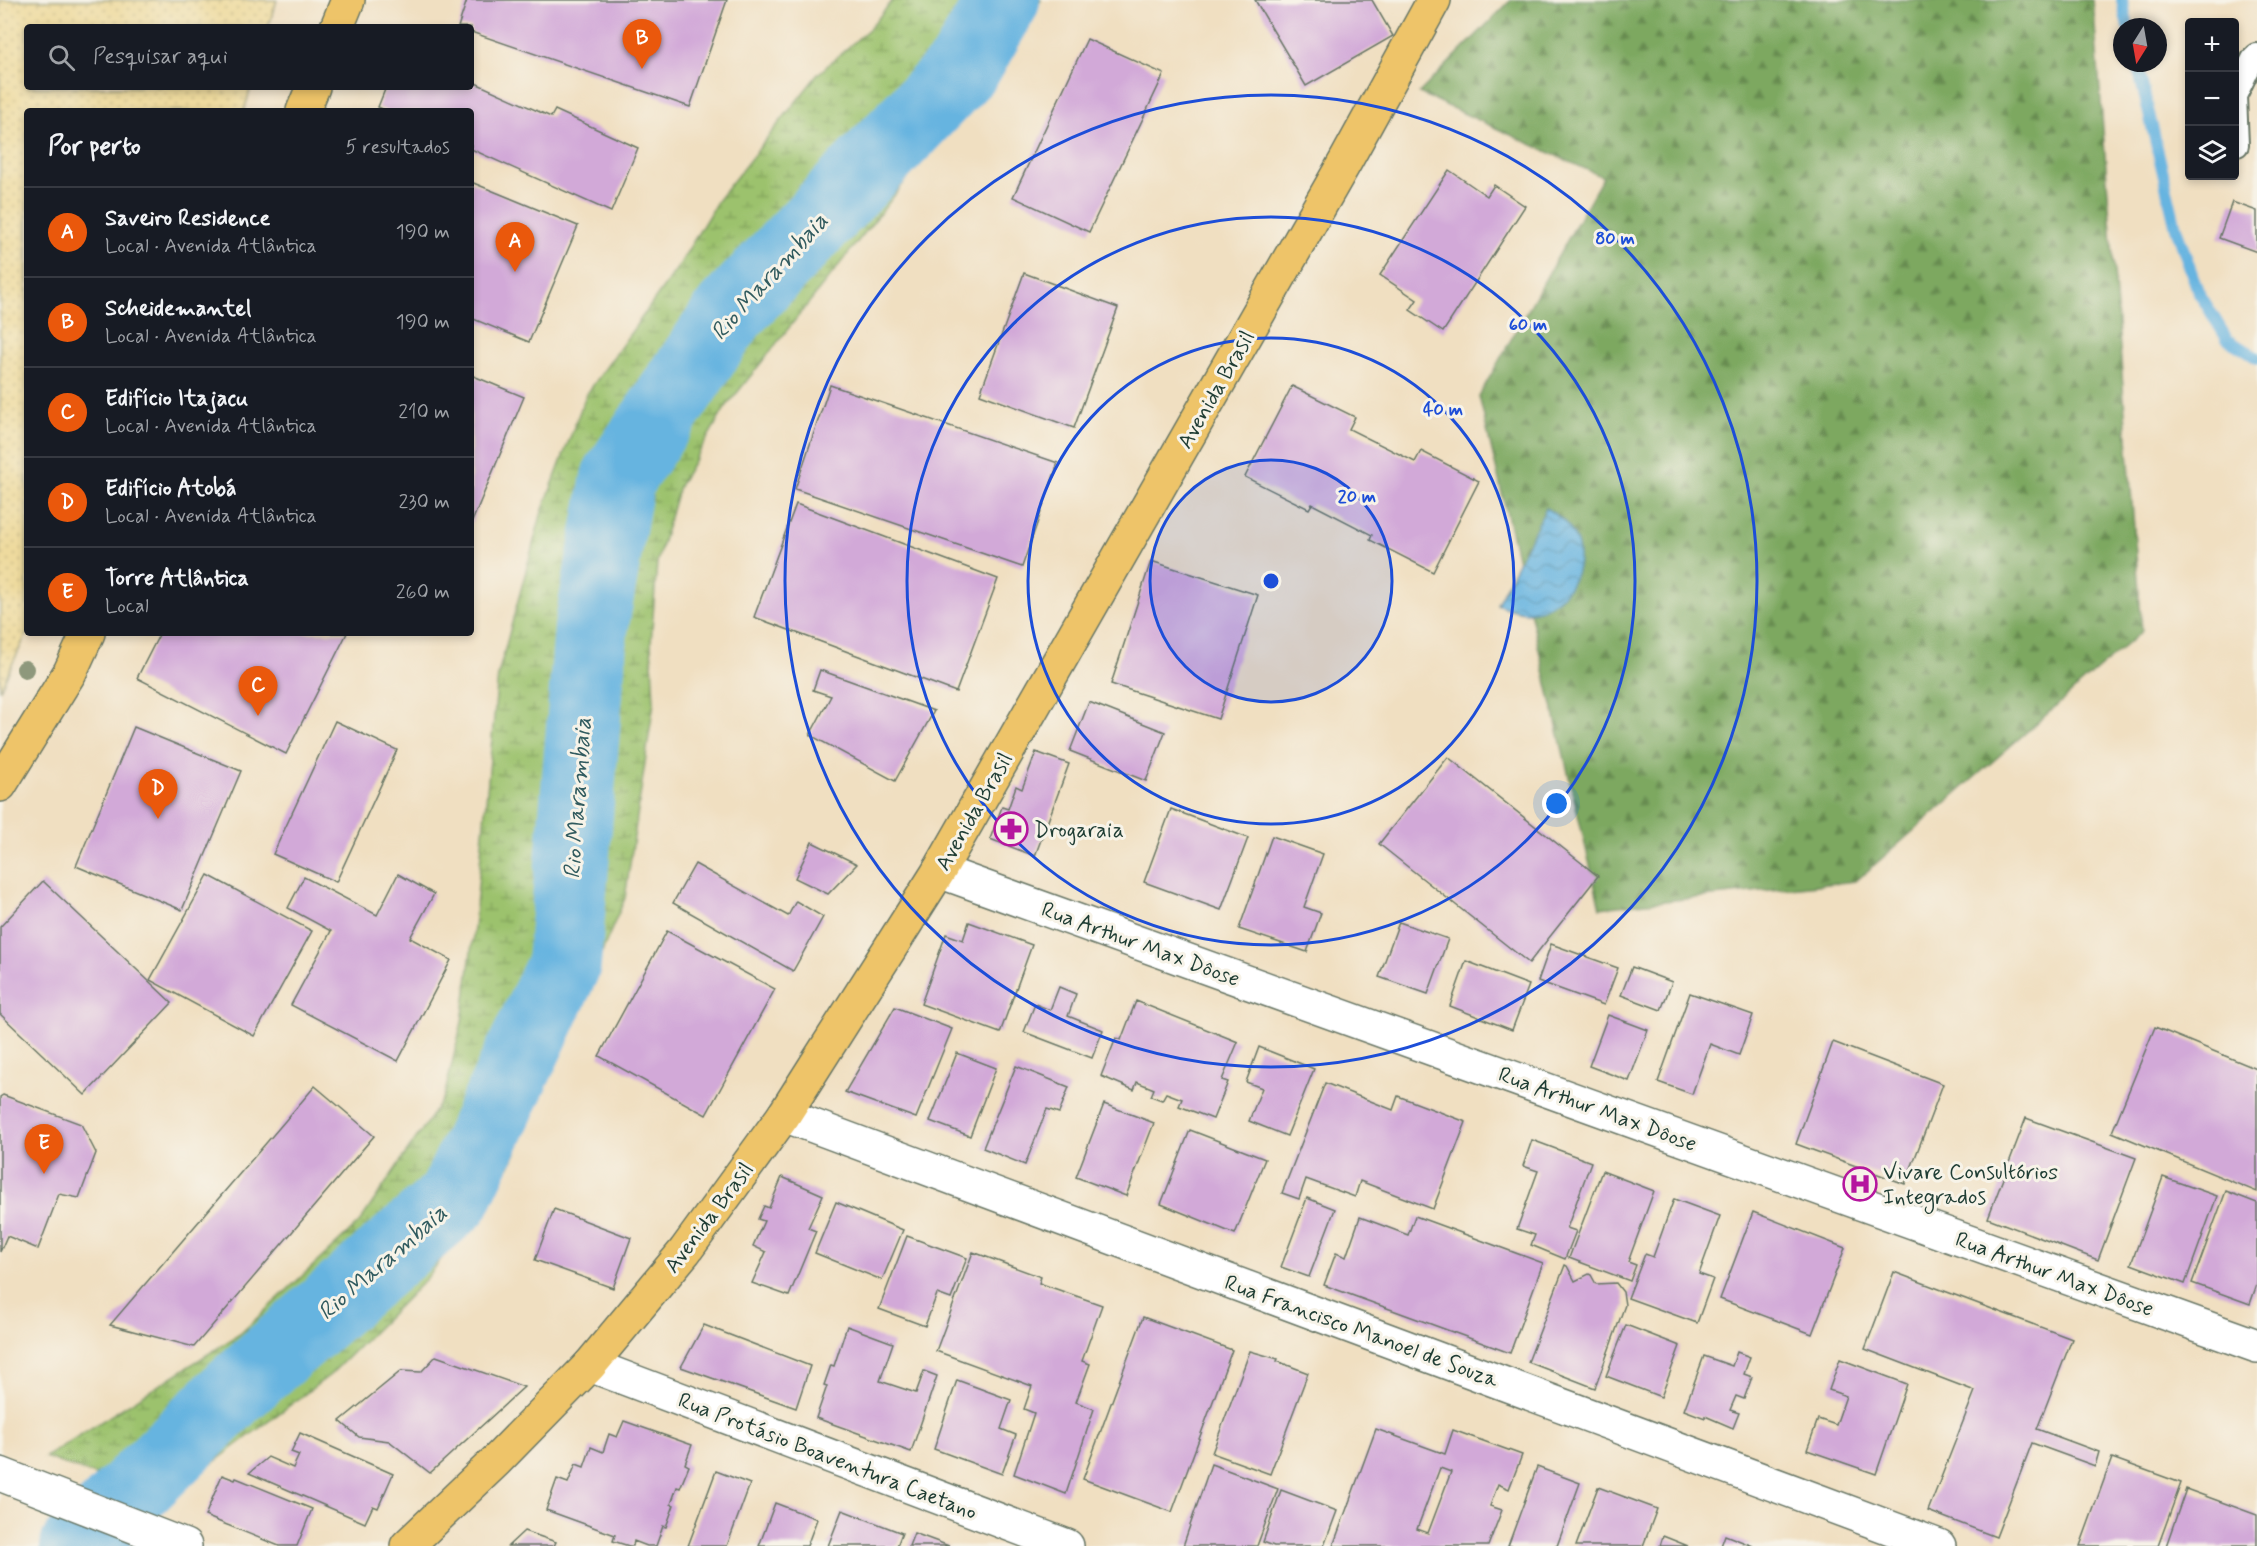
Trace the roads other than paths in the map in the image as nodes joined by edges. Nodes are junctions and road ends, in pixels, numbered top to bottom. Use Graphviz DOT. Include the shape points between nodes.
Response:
graph roads {
  1 [pos="348,0"];
  2 [pos="1434,0"];
  3 [pos="338,24"];
  4 [pos="2257,55"];
  5 [pos="312,90"];
  6 [pos="304,108"];
  7 [pos="2236,126"];
  8 [pos="87,636"];
  9 [pos="0,784"];
  10 [pos="939,871"];
  11 [pos="784,1115"];
  12 [pos="2257,1346"];
  13 [pos="590,1365"];
  14 [pos="13,1479"];
  15 [pos="182,1545"];
  16 [pos="409,1545"];
  17 [pos="1067,1546"];
  18 [pos="1939,1546"];
  1 -- 3 [label="main road"];
  2 -- 10 [label="main road, Avenida Brasil"];
  4 -- 7 [label="lane" via="2235,96"];
  5 -- 6 [label="main road"];
  8 -- 9 [label="main road" via="70,672"];
  10 -- 11 [label="main road, Avenida Brasil"];
  10 -- 12 [label="street, Rua Arthur Max Dôose"];
  11 -- 13 [label="main road, Avenida Brasil" via="685,1251"];
  11 -- 18 [label="street, Rua Francisco Manoel de Souza"];
  13 -- 16 [label="main road, Avenida Brasil"];
  13 -- 17 [label="street, Rua Protásio Boaventura Caetano"];
  14 -- 15 [label="street"];
}
